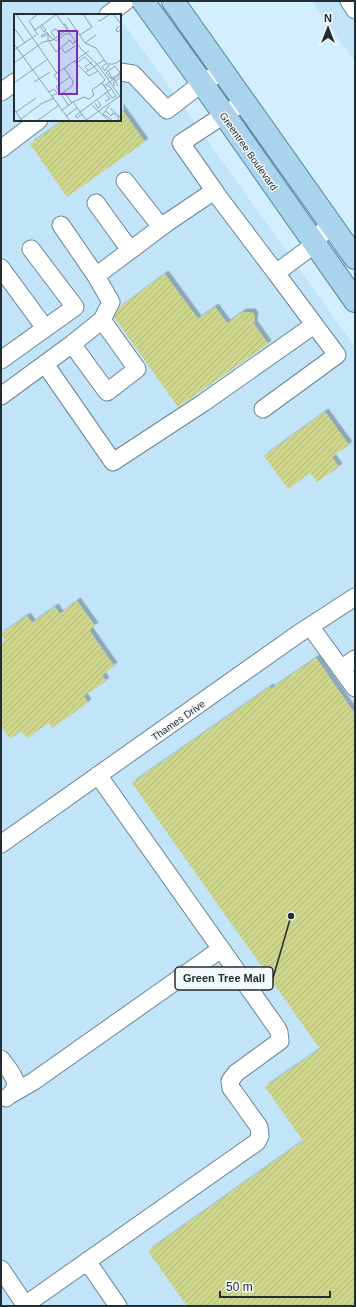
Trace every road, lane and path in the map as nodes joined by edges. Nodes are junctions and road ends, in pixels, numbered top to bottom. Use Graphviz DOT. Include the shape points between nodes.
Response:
graph roads {
  1 [pos="126,1"];
  2 [pos="142,1"];
  3 [pos="173,1"];
  4 [pos="349,1"];
  5 [pos="355,10"];
  6 [pos="109,14"];
  7 [pos="223,71"];
  8 [pos="121,72"];
  9 [pos="202,83"];
  10 [pos="244,101"];
  11 [pos="223,114"];
  12 [pos="38,121"];
  13 [pos="1,149"];
  14 [pos="125,181"];
  15 [pos="216,193"];
  16 [pos="96,203"];
  17 [pos="330,222"];
  18 [pos="61,225"];
  19 [pos="161,227"];
  20 [pos="315,244"];
  21 [pos="31,249"];
  22 [pos="130,250"];
  23 [pos="355,258"];
  24 [pos="1,268"];
  25 [pos="276,273"];
  26 [pos="96,276"];
  27 [pos="355,301"];
  28 [pos="102,320"];
  29 [pos="314,325"];
  30 [pos="45,328"];
  31 [pos="72,344"];
  32 [pos="1,360"];
  33 [pos="45,364"];
  34 [pos="1,396"];
  35 [pos="263,409"];
  36 [pos="355,597"];
  37 [pos="310,626"];
  38 [pos="355,659"];
  39 [pos="341,669"];
  40 [pos="355,688"];
  41 [pos="98,775"];
  42 [pos="1,844"];
  43 [pos="221,949"];
  44 [pos="1,1059"];
  45 [pos="6,1098"];
  46 [pos="87,1261"];
  47 [pos="1,1269"];
  48 [pos="26,1306"];
  49 [pos="118,1306"];
  1 -- 6 [label="street"];
  2 -- 9 [label="main road, Greentree Boulevard"];
  3 -- 7 [label="main road"];
  4 -- 5 [label="street"];
  7 -- 9 [label="street"];
  7 -- 10 [label="main road"];
  8 -- 9 [label="street" via="133,74 167,110"];
  9 -- 11 [label="main road, Greentree Boulevard"];
  10 -- 11 [label="street"];
  10 -- 17 [label="main road"];
  11 -- 15 [label="street" via="180,143"];
  11 -- 20 [label="main road, Greentree Boulevard"];
  12 -- 13 [label="street"];
  14 -- 19 [label="street"];
  15 -- 19 [label="street" via="214,191"];
  15 -- 25 [label="street"];
  16 -- 22 [label="street"];
  17 -- 20 [label="street"];
  17 -- 23 [label="main road"];
  18 -- 26 [label="street"];
  19 -- 22 [label="street"];
  20 -- 25 [label="street"];
  20 -- 27 [label="main road, Greentree Boulevard"];
  21 -- 30 [label="street" via="75,307"];
  22 -- 26 [label="street"];
  24 -- 30 [label="street"];
  25 -- 29 [label="street"];
  26 -- 28 [label="street" via="111,302"];
  28 -- 31 [label="street"];
  28 -- 31 [label="street" via="137,369 107,392"];
  29 -- 33 [label="street" via="204,403 114,462"];
  29 -- 35 [label="street" via="337,354"];
  30 -- 32 [label="street"];
  31 -- 33 [label="street"];
  33 -- 34 [label="street"];
  36 -- 37 [label="street, Thames Drive"];
  37 -- 39 [label="street"];
  37 -- 41 [label="street, Thames Drive"];
  38 -- 39 [label="street"];
  39 -- 40 [label="street"];
  41 -- 42 [label="street, Thames Drive"];
  41 -- 43 [label="street"];
  43 -- 45 [label="street"];
  43 -- 46 [label="street" via="279,1032 278,1044 236,1073 230,1081 234,1092 259,1127 259,1140"];
  44 -- 45 [label="street" via="15,1079 16,1086"];
  46 -- 48 [label="street"];
  46 -- 49 [label="street"];
  47 -- 48 [label="street"];
}
